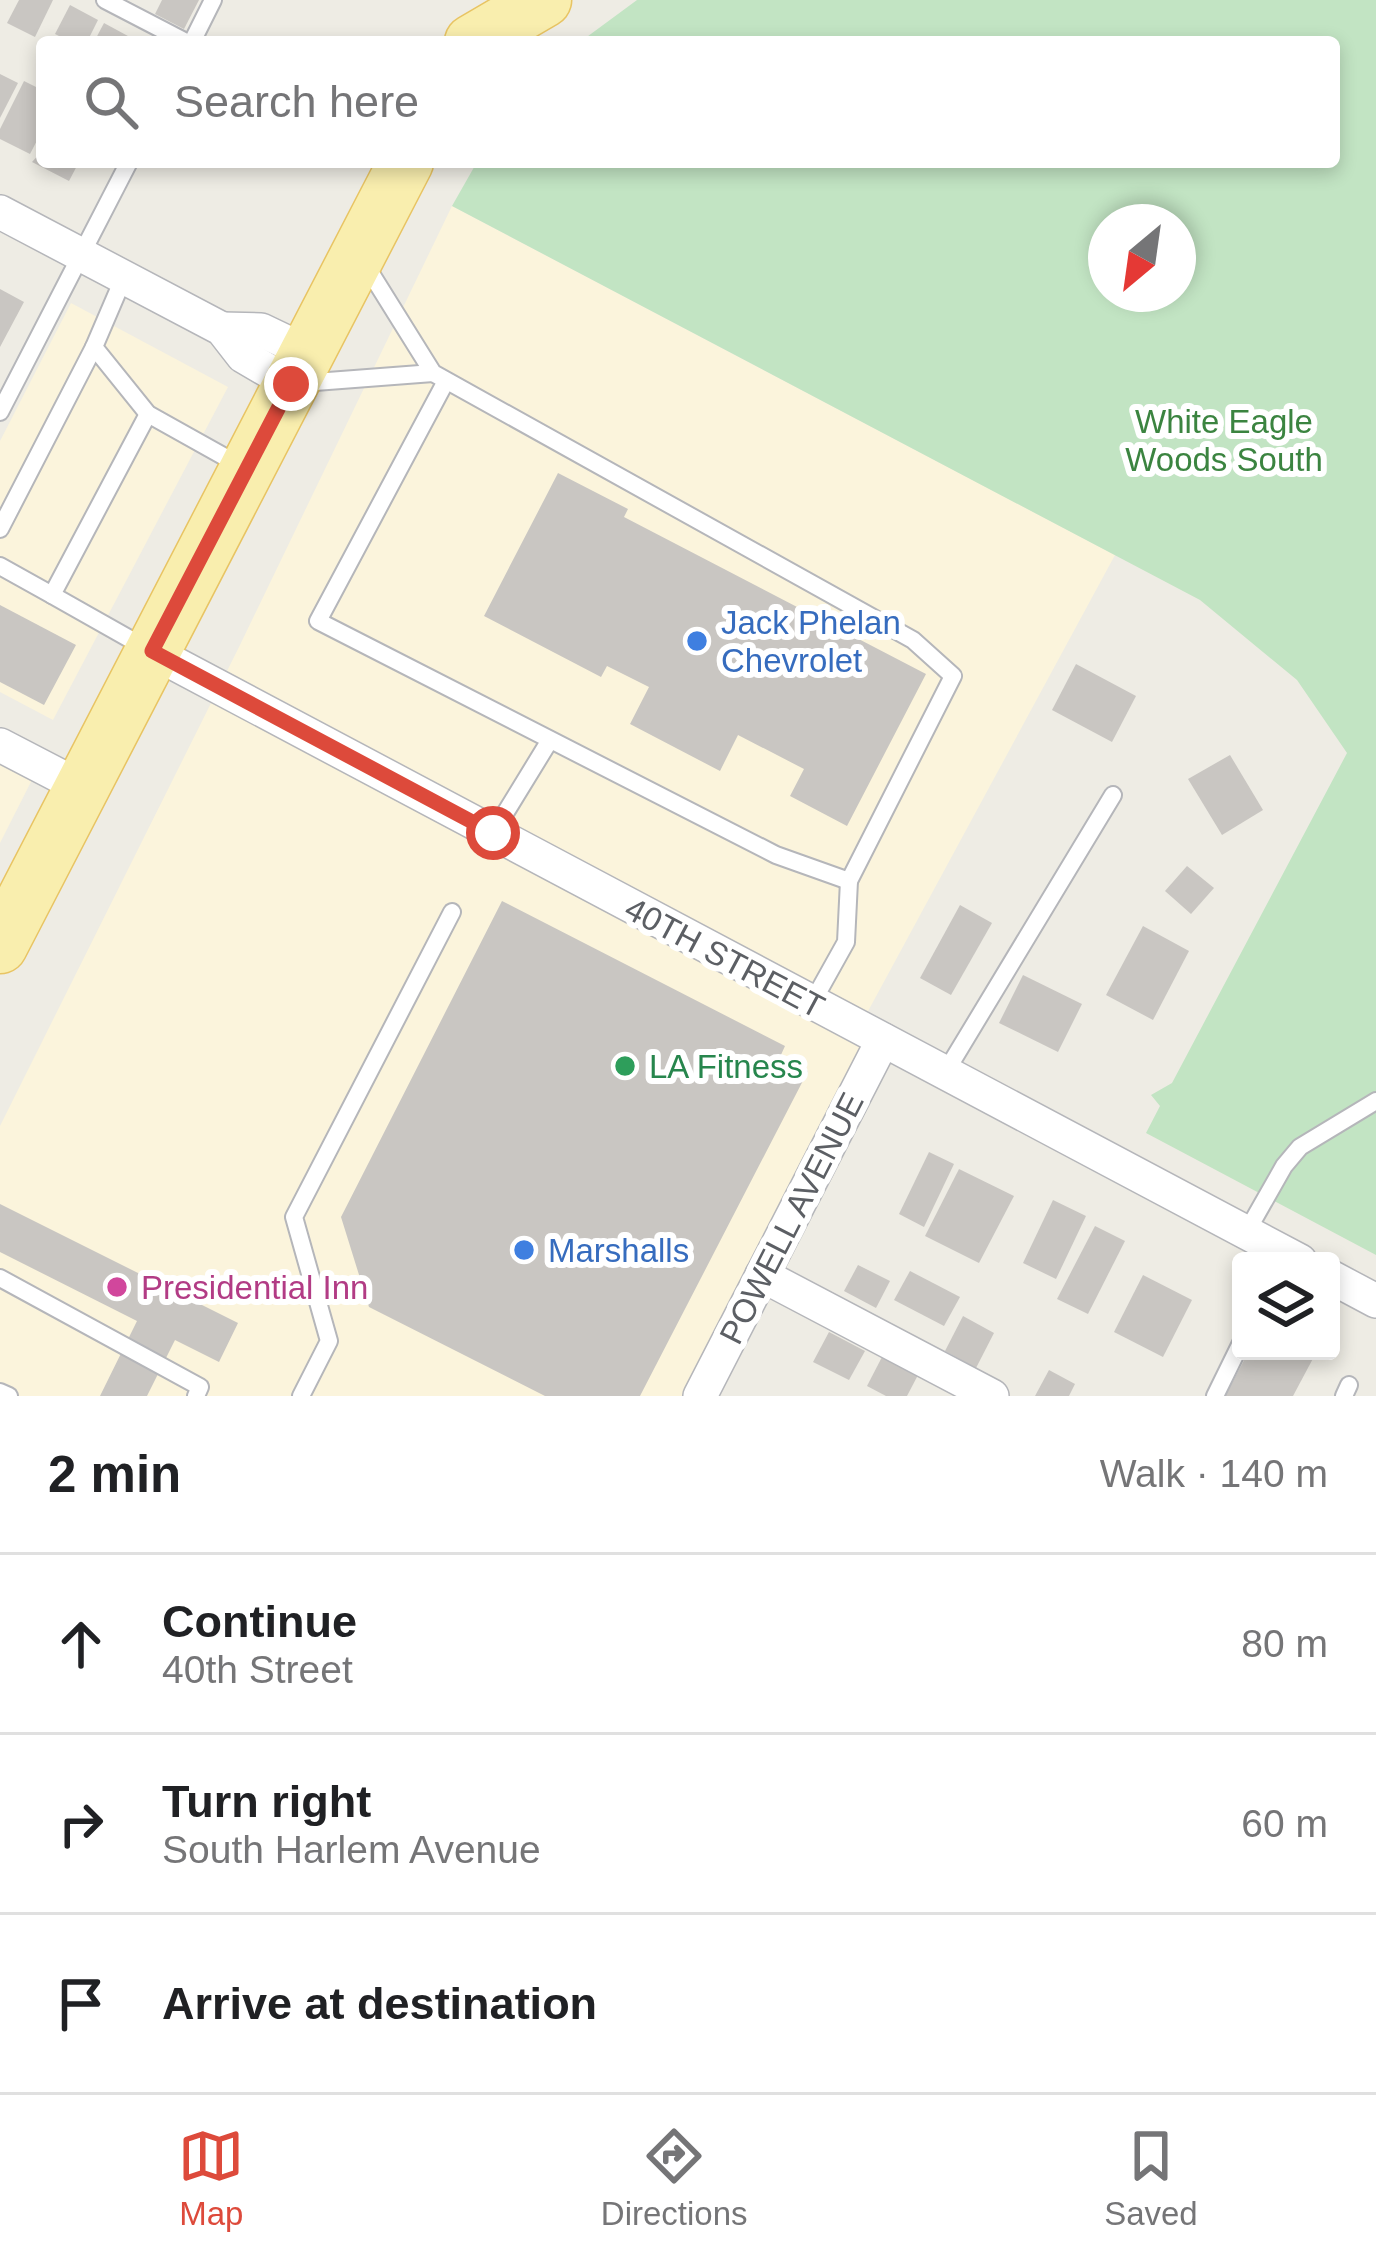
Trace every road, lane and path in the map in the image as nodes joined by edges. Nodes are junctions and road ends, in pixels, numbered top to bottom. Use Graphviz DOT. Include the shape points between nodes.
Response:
graph roads {
  1 [pos="105,0"];
  2 [pos="213,0"];
  3 [pos="490,0"];
  4 [pos="544,0"];
  5 [pos="177,36"];
  6 [pos="192,36"];
  7 [pos="473,36"];
  8 [pos="481,36"];
  9 [pos="126,168"];
  10 [pos="403,168"];
  11 [pos="0,212"];
  12 [pos="359,253"];
  13 [pos="82,254"];
  14 [pos="124,277"];
  15 [pos="94,347"];
  16 [pos="299,368"];
  17 [pos="440,377"];
  18 [pos="0,412"];
  19 [pos="148,414"];
  20 [pos="246,469"];
  21 [pos="0,529"];
  22 [pos="0,566"];
  23 [pos="52,595"];
  24 [pos="152,651"];
  25 [pos="550,740"];
  26 [pos="0,745"];
  27 [pos="81,787"];
  28 [pos="1113,795"];
  29 [pos="493,833"];
  30 [pos="849,881"];
  31 [pos="452,912"];
  32 [pos="0,946"];
  33 [pos="812,1003"];
  34 [pos="883,1040"];
  35 [pos="945,1073"];
  36 [pos="1376,1101"];
  37 [pos="1246,1232"];
  38 [pos="1278,1252"];
  39 [pos="762,1275"];
  40 [pos="0,1278"];
  41 [pos="1340,1282"];
  42 [pos="1376,1301"];
  43 [pos="1233,1360"];
  44 [pos="0,1392"];
  45 [pos="9,1396"];
  46 [pos="196,1396"];
  47 [pos="301,1396"];
  48 [pos="700,1396"];
  49 [pos="992,1396"];
  50 [pos="1215,1396"];
  1 -- 5 [label="lane"];
  2 -- 6 [label="lane"];
  3 -- 7 [label="main road"];
  4 -- 8 [label="main road"];
  9 -- 13 [label="lane"];
  10 -- 12 [label="main road"];
  11 -- 13 [label="street"];
  12 -- 16 [label="main road"];
  12 -- 17 [label="lane"];
  13 -- 14 [label="street"];
  13 -- 18 [label="lane"];
  14 -- 15 [label="lane"];
  14 -- 16 [label="street" via="222,328 261,330"];
  15 -- 19 [label="lane"];
  15 -- 21 [label="lane"];
  16 -- 17 [label="lane"];
  16 -- 20 [label="main road"];
  17 -- 25 [label="lane" via="318,621"];
  17 -- 30 [label="lane" via="913,640 953,676"];
  19 -- 20 [label="lane"];
  19 -- 23 [label="lane"];
  20 -- 24 [label="main road"];
  22 -- 23 [label="lane"];
  23 -- 24 [label="lane"];
  24 -- 27 [label="main road"];
  24 -- 29 [label="street, 40TH STREET"];
  25 -- 29 [label="lane"];
  25 -- 30 [label="lane" via="776,855"];
  26 -- 27 [label="street"];
  27 -- 32 [label="main road"];
  28 -- 35 [label="lane"];
  29 -- 33 [label="street, 40TH STREET"];
  30 -- 33 [label="lane" via="846,942"];
  31 -- 47 [label="lane" via="294,1217 329,1341"];
  33 -- 34 [label="street, 40TH STREET"];
  34 -- 35 [label="street, 40TH STREET"];
  34 -- 39 [label="street, POWELL AVENUE"];
  35 -- 37 [label="street, 40TH STREET"];
  36 -- 37 [label="lane" via="1300,1147"];
  37 -- 38 [label="street, 40TH STREET"];
  39 -- 48 [label="street, POWELL AVENUE"];
  39 -- 49 [label="street"];
  40 -- 46 [label="lane" via="200,1387"];
  41 -- 42 [label="street"];
  43 -- 50 [label="lane"];
  44 -- 45 [label="lane"];
}
